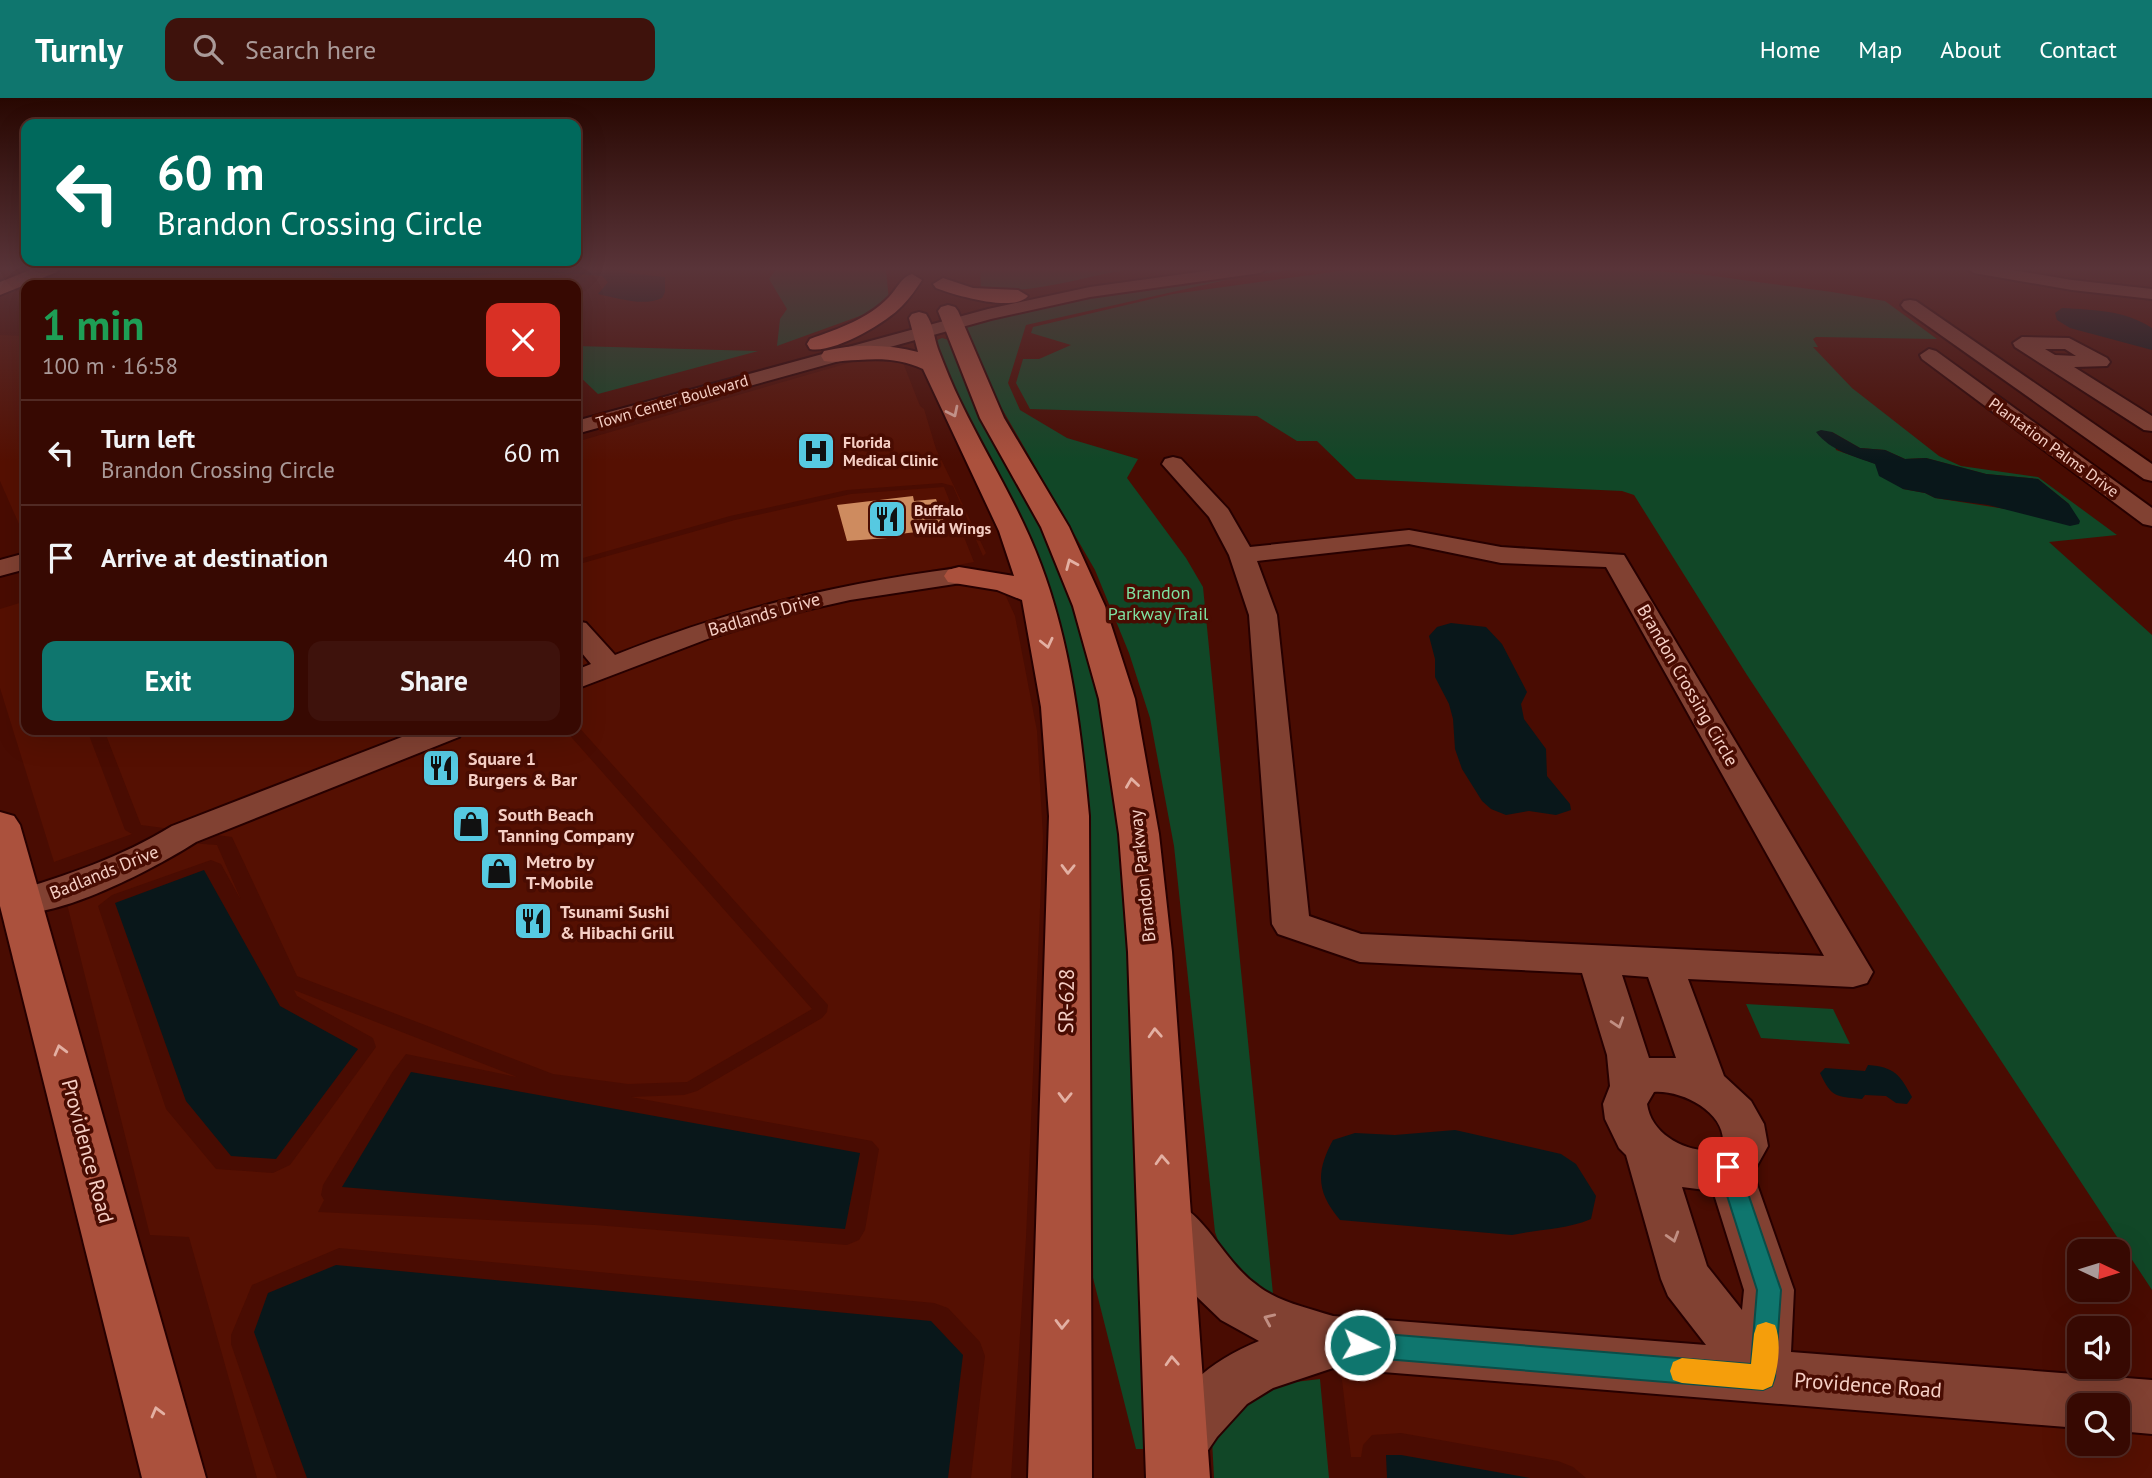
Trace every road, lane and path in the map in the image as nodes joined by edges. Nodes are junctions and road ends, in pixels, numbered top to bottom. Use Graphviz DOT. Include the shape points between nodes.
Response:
graph roads {
  1 [pos="853,332"];
  2 [pos="879,332"];
  3 [pos="925,332"];
  4 [pos="938,332"];
  5 [pos="946,332"];
  6 [pos="1949,332"];
  7 [pos="825,350"];
  8 [pos="1929,355"];
  9 [pos="2050,361"];
  10 [pos="1955,375"];
  11 [pos="2010,375"];
  12 [pos="581,410"];
  13 [pos="2152,425"];
  14 [pos="581,426"];
  15 [pos="1173,464"];
  16 [pos="2152,474"];
  17 [pos="2152,519"];
  18 [pos="1013,531"];
  19 [pos="1242,555"];
  20 [pos="21,562"];
  21 [pos="0,568"];
  22 [pos="959,576"];
  23 [pos="21,583"];
  24 [pos="0,589"];
  25 [pos="1036,595"];
  26 [pos="581,635"];
  27 [pos="610,667"];
  28 [pos="581,678"];
  29 [pos="434,735"];
  30 [pos="0,825"];
  31 [pos="13,898"];
  32 [pos="1597,958"];
  33 [pos="1662,961"];
  34 [pos="1632,1086"];
  35 [pos="1707,1087"];
  36 [pos="1646,1145"];
  37 [pos="1728,1167"];
  38 [pos="1165,1219"];
  39 [pos="1333,1342"];
  40 [pos="1763,1377"];
  41 [pos="2152,1407"];
  42 [pos="1177,1464"];
  43 [pos="174,1478"];
  44 [pos="1059,1478"];
  1 -- 7 [label="highway"];
  2 -- 7 [label="street, Town Center Boulevard"];
  3 -- 7 [label="main road" via="911,355"];
  4 -- 18 [label="main road, one-way" via="945,396"];
  38 -- 5 [label="main road, Brandon Parkway, one-way" via="1147,926 1137,822 1117,699 1088,606 1055,527"];
  6 -- 11 [label="street"];
  7 -- 12 [label="street, Town Center Boulevard"];
  7 -- 14 [label="street, Town Center Boulevard"];
  8 -- 10 [label="street, Plantation Palms Drive"];
  9 -- 13 [label="street"];
  10 -- 11 [label="street, Plantation Palms Drive"];
  10 -- 17 [label="street, Plantation Palms Drive"];
  11 -- 16 [label="street"];
  15 -- 19 [label="street, Brandon Crossing Circle" via="1219,514"];
  18 -- 22 [label="main road" via="990,562"];
  18 -- 25 [label="main road, SR-628"];
  19 -- 32 [label="street, Brandon Crossing Circle" via="1263,615 1292,924 1360,948"];
  19 -- 33 [label="street, Brandon Crossing Circle" via="1409,537 1501,555 1615,560 1853,972"];
  20 -- 21 [label="street"];
  22 -- 25 [label="main road" via="1003,582"];
  22 -- 27 [label="street, Badlands Drive" via="802,602 715,627"];
  23 -- 24 [label="street"];
  25 -- 44 [label="main road, SR-628, one-way" via="1058,696 1069,816"];
  26 -- 27 [label="street"];
  27 -- 28 [label="street, Badlands Drive"];
  29 -- 31 [label="street, Badlands Drive" via="184,834 155,854 59,892"];
  30 -- 31 [label="main road, Providence Road"];
  43 -- 31 [label="main road, Providence Road, one-way"];
  32 -- 33 [label="street, Brandon Crossing Circle"];
  32 -- 34 [label="street, one-way" via="1628,1055"];
  33 -- 35 [label="street"];
  34 -- 35 [label="street" via="1650,1076 1667,1074"];
  34 -- 36 [label="street" via="1625,1104 1627,1119"];
  35 -- 37 [label="street" via="1737,1113 1745,1130 1746,1147"];
  36 -- 37 [label="street" via="1686,1168 1707,1172"];
  36 -- 40 [label="street, one-way" via="1686,1279"];
  37 -- 40 [label="street" via="1769,1290"];
  39 -- 38 [label="street, Providence Road, one-way" via="1264,1318 1240,1303"];
  42 -- 38 [label="main road, Brandon Parkway, one-way"];
  39 -- 40 [label="street, Providence Road"];
  39 -- 42 [label="street, Providence Road" via="1257,1366 1222,1388 1200,1411"];
  40 -- 41 [label="street, Providence Road"];
}
